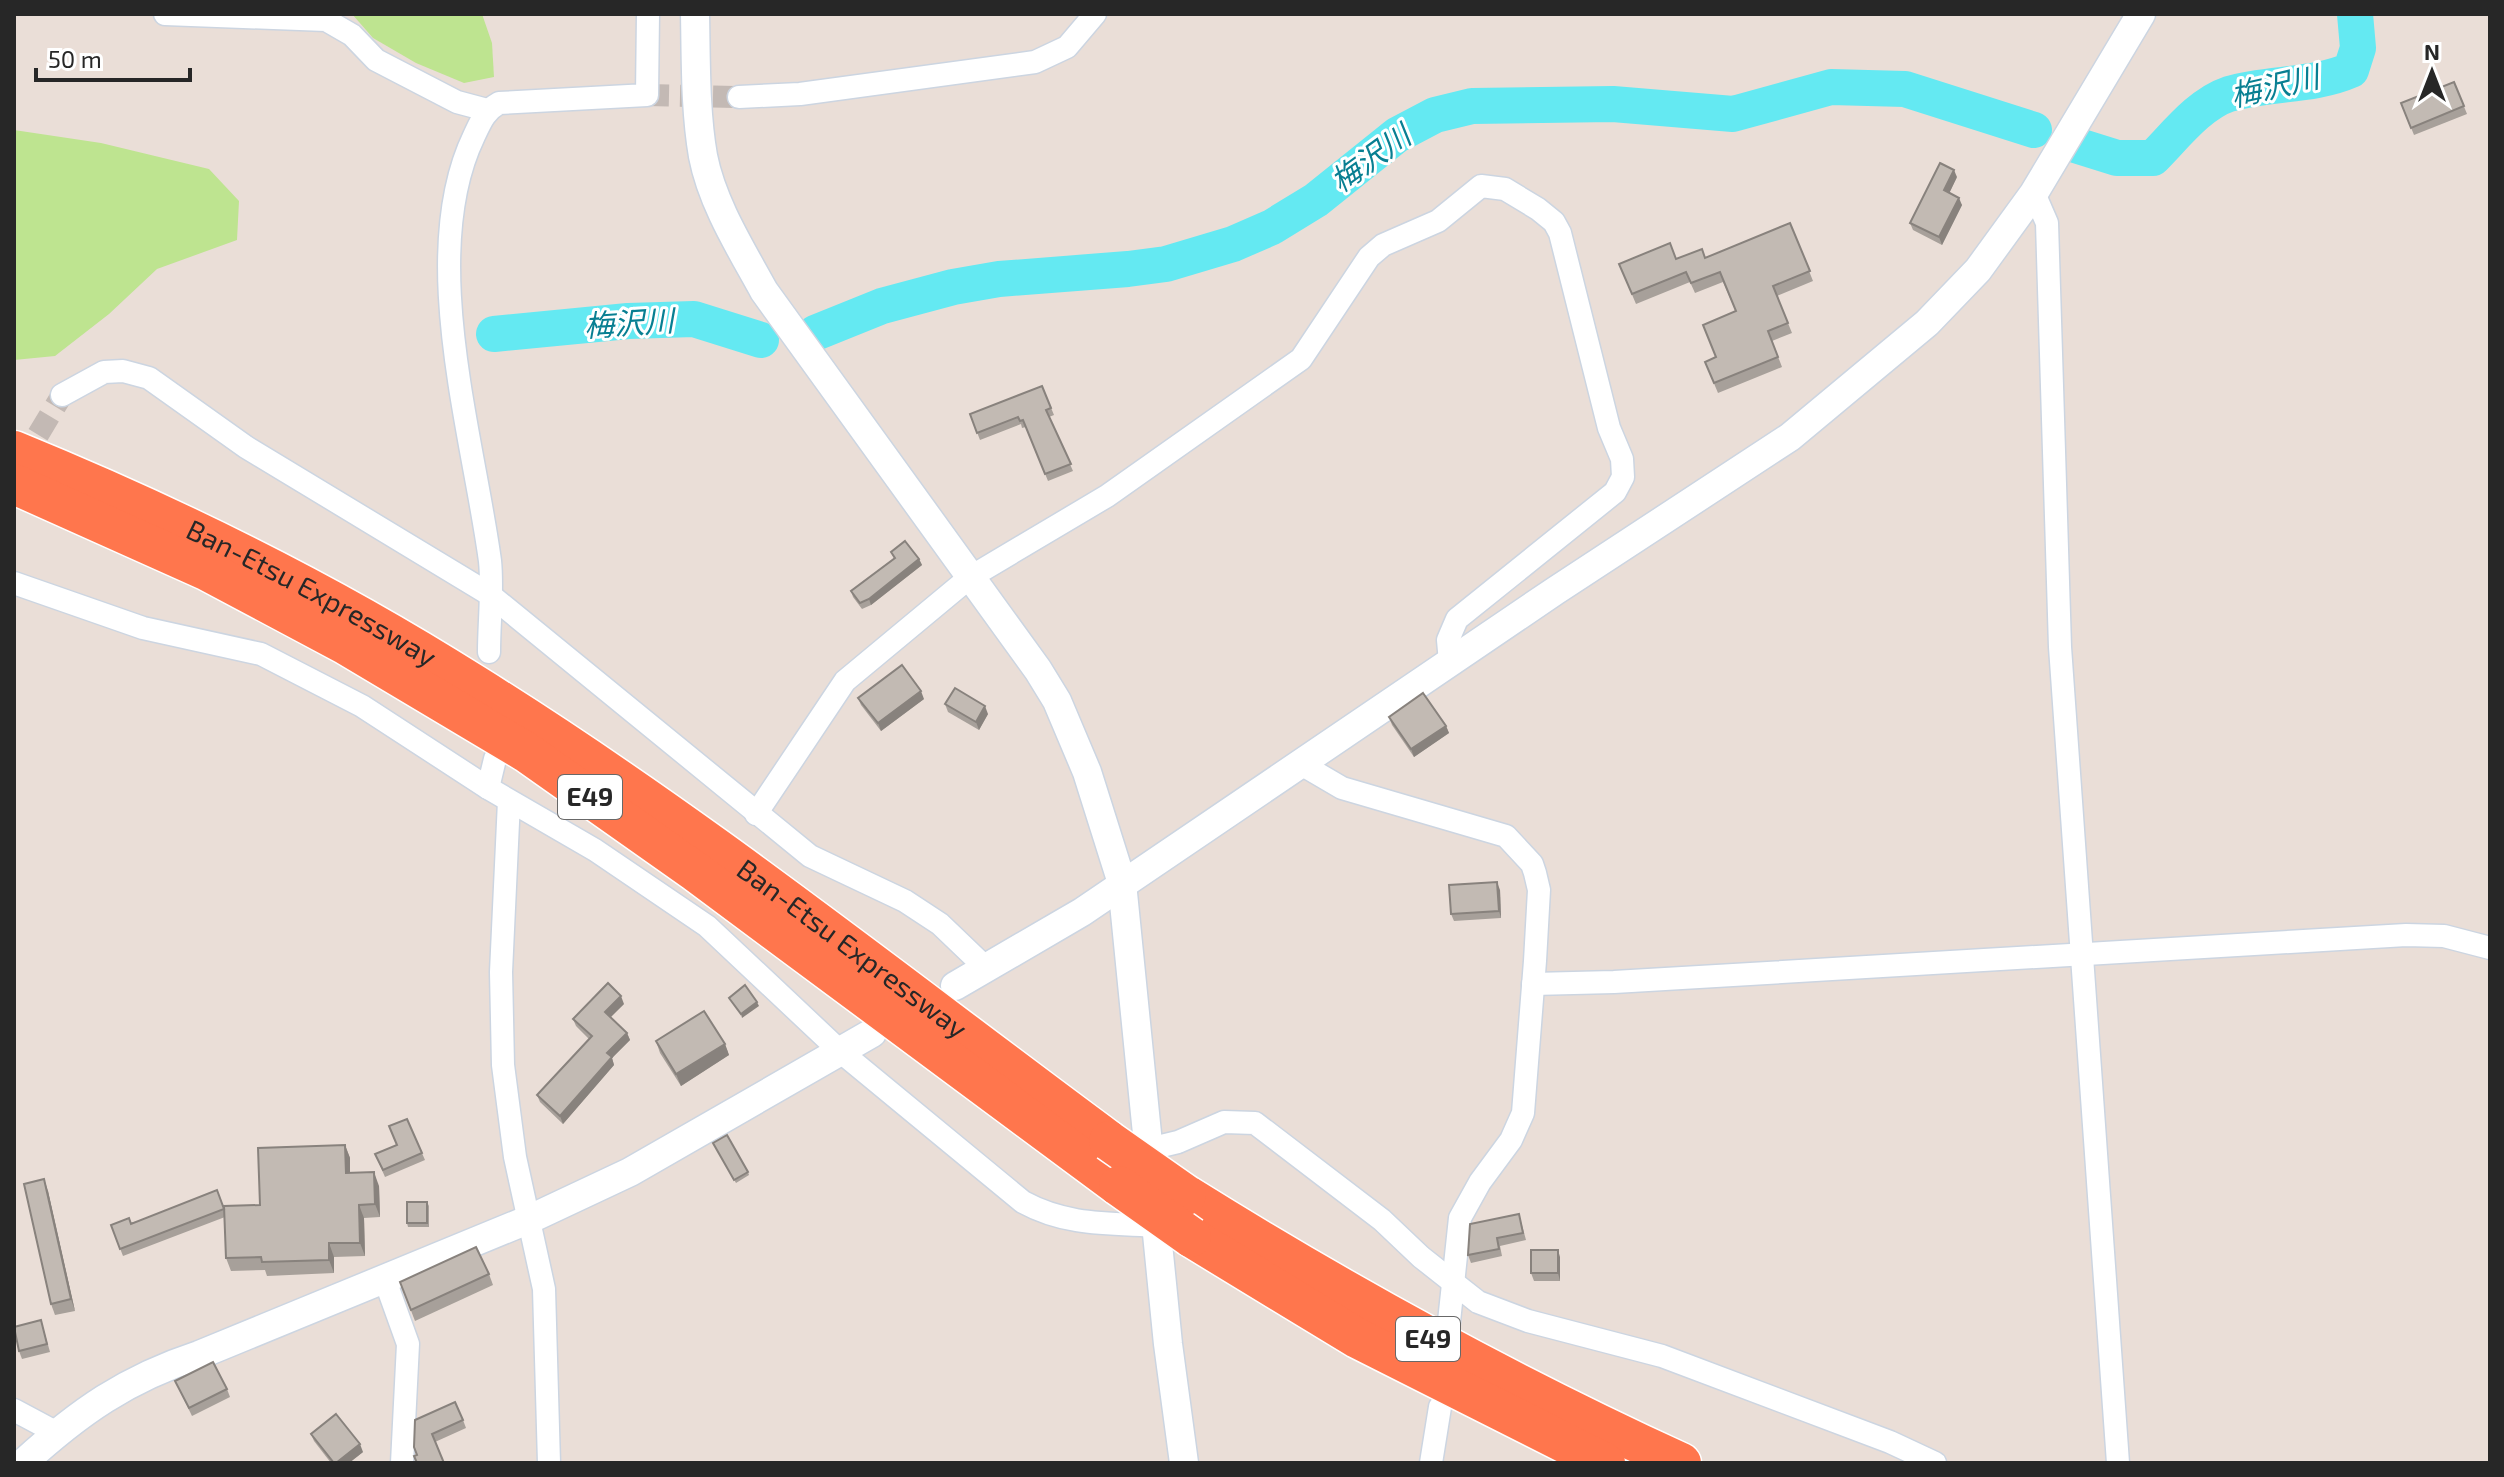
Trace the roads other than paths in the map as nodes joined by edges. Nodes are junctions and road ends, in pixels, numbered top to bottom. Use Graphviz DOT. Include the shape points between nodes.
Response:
graph roads {
  1 [pos="165,14"];
  2 [pos="648,14"];
  3 [pos="695,14"];
  4 [pos="1095,14"];
  5 [pos="2141,14"];
  6 [pos="739,97"];
  7 [pos="487,110"];
  8 [pos="2034,193"];
  9 [pos="62,395"];
  10 [pos="14,451"];
  11 [pos="14,484"];
  12 [pos="969,578"];
  13 [pos="14,583"];
  14 [pos="489,594"];
  15 [pos="489,652"];
  16 [pos="1450,662"];
  17 [pos="495,759"];
  18 [pos="1301,764"];
  19 [pos="488,788"];
  20 [pos="509,801"];
  21 [pos="756,814"];
  22 [pos="1122,883"];
  23 [pos="2490,948"];
  24 [pos="2079,952"];
  25 [pos="987,969"];
  26 [pos="1533,984"];
  27 [pos="955,986"];
  28 [pos="872,1033"];
  29 [pos="841,1052"];
  30 [pos="1149,1149"];
  31 [pos="530,1219"];
  32 [pos="1174,1231"];
  33 [pos="385,1280"];
  34 [pos="1454,1284"];
  35 [pos="1448,1331"];
  36 [pos="1440,1407"];
  37 [pos="14,1410"];
  38 [pos="59,1434"];
  39 [pos="23,1463"];
  40 [pos="402,1463"];
  41 [pos="549,1463"];
  42 [pos="1184,1463"];
  43 [pos="1431,1463"];
  44 [pos="1605,1463"];
  45 [pos="1681,1463"];
  46 [pos="1935,1463"];
  47 [pos="2118,1463"];
  1 -- 7 [label="street" via="326,20 352,35 376,60 457,102"];
  2 -- 7 [label="street" via="647,95 506,101"];
  3 -- 12 [label="street" via="703,157 723,211 764,291"];
  4 -- 6 [label="street" via="1067,47 1035,62 800,94"];
  5 -- 8 [label="street"];
  7 -- 14 [label="street" via="467,150 457,187 450,251 451,315 490,565"];
  8 -- 16 [label="street" via="1978,270 1927,323 1790,437"];
  8 -- 24 [label="street" via="2047,223 2060,647 2072,773"];
  9 -- 14 [label="street" via="104,372 149,378 246,447"];
  10 -- 45 [label="highway, Ban-Etsu Expressway / E49, bridge" via="219,542 471,682 712,844 1186,1195 1446,1349"];
  11 -- 32 [label="highway, Ban-Etsu Expressway / E49, bridge" via="221,578 345,644 526,752 696,872"];
  12 -- 16 [label="street" via="1107,496 1301,359 1361,267 1383,245 1438,221 1481,186 1498,188 1538,209 1560,233 1624,471 1615,492 1457,619 1448,640"];
  12 -- 21 [label="street" via="845,681"];
  12 -- 22 [label="street" via="1057,701 1087,772"];
  13 -- 19 [label="street" via="143,628 261,654 362,706"];
  14 -- 15 [label="street"];
  14 -- 21 [label="street"];
  16 -- 18 [label="street"];
  17 -- 19 [label="street"];
  18 -- 22 [label="street"];
  18 -- 26 [label="street" via="1342,788 1506,836 1519,848 1532,864 1539,890"];
  19 -- 20 [label="street"];
  20 -- 29 [label="street" via="595,850 707,926"];
  20 -- 31 [label="street" via="501,972 503,1065 515,1157"];
  21 -- 25 [label="street" via="810,856 905,901 940,924"];
  22 -- 25 [label="street"];
  22 -- 30 [label="street"];
  23 -- 24 [label="street" via="2444,936 2406,935"];
  24 -- 26 [label="street"];
  24 -- 47 [label="street"];
  25 -- 27 [label="street"];
  26 -- 34 [label="street" via="1523,1113 1460,1218"];
  28 -- 29 [label="street"];
  29 -- 31 [label="street" via="630,1172"];
  29 -- 32 [label="street" via="977,1166 1049,1216"];
  30 -- 32 [label="street"];
  30 -- 34 [label="street" via="1224,1122 1255,1123 1382,1220"];
  31 -- 33 [label="street"];
  31 -- 41 [label="street" via="544,1289"];
  32 -- 42 [label="street" via="1168,1344"];
  32 -- 44 [label="highway, Ban-Etsu Expressway / E49" via="1357,1338"];
  33 -- 38 [label="street" via="150,1371"];
  33 -- 40 [label="street" via="408,1344"];
  34 -- 35 [label="street"];
  34 -- 46 [label="street" via="1498,1311 1662,1356"];
  36 -- 43 [label="street"];
  37 -- 38 [label="street"];
  38 -- 39 [label="street"];
}
